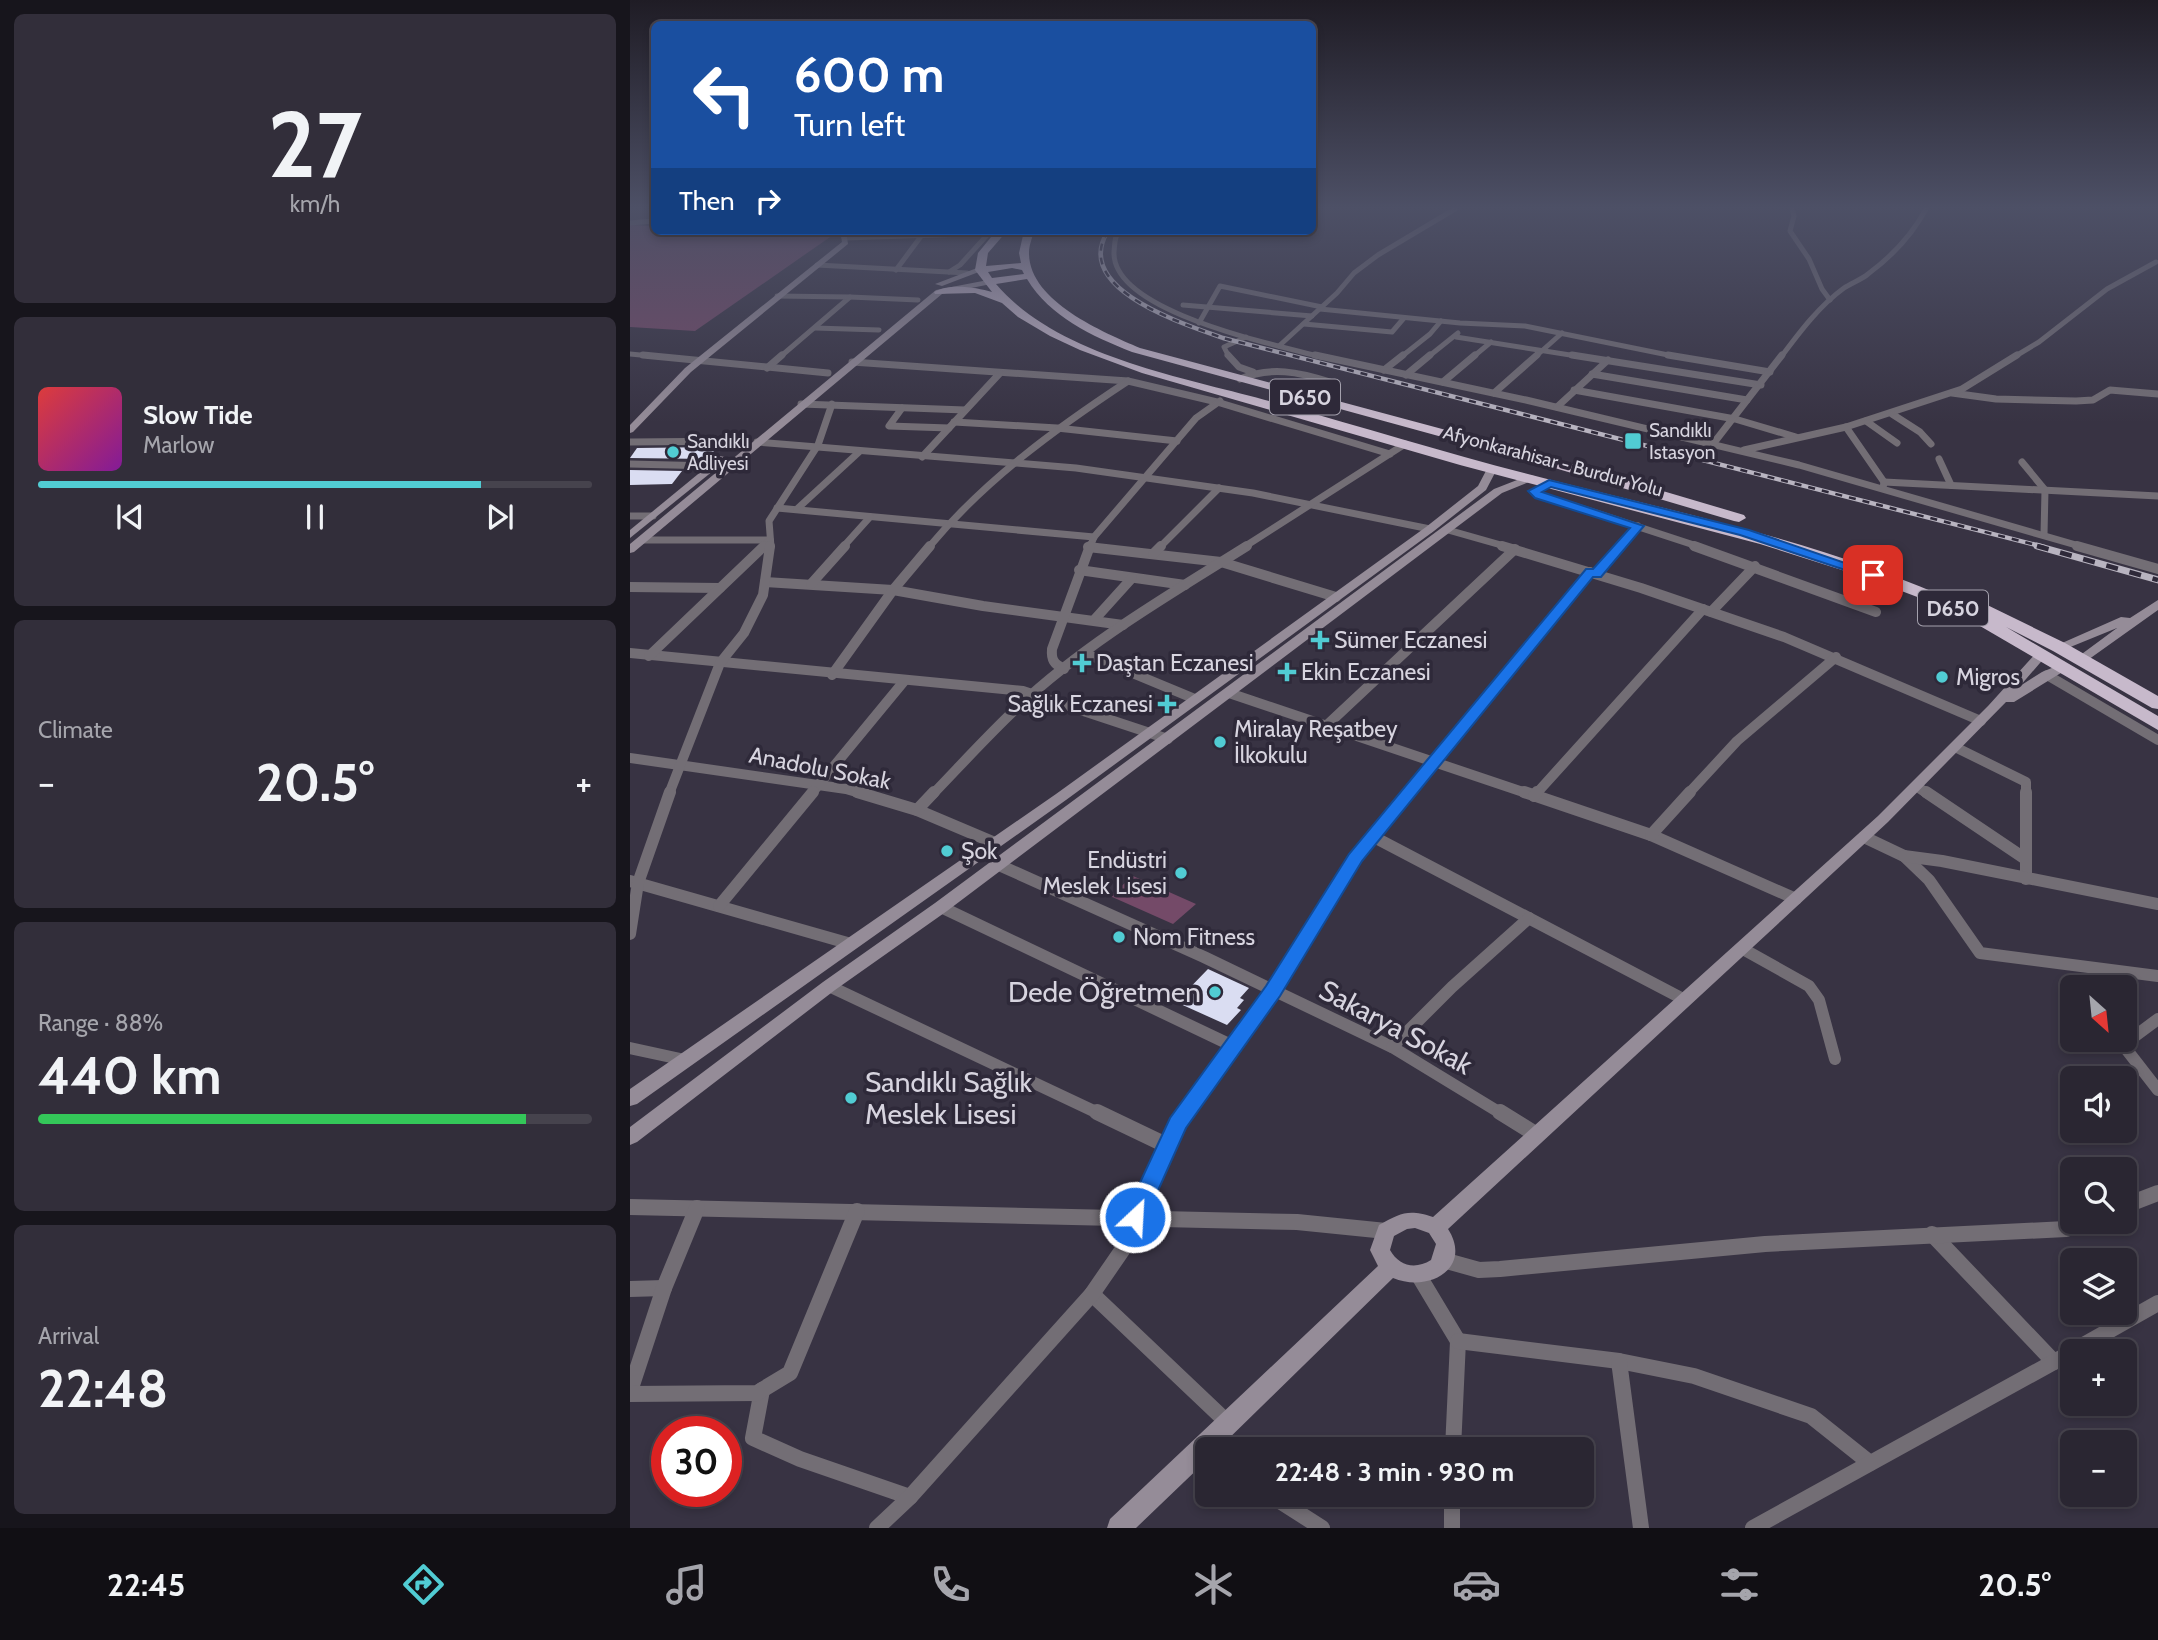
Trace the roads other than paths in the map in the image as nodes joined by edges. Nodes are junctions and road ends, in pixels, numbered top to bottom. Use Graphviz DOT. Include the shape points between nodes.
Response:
graph roads {
  1 [pos="797,280"];
  2 [pos="949,280"];
  3 [pos="994,280"];
  4 [pos="1034,280"];
  5 [pos="1124,280"];
  6 [pos="1347,280"];
  7 [pos="1818,280"];
  8 [pos="1857,280"];
  9 [pos="2123,280"];
  10 [pos="988,282"];
  11 [pos="939,292"];
  12 [pos="777,296"];
  13 [pos="849,297"];
  14 [pos="918,300"];
  15 [pos="1830,300"];
  16 [pos="1007,302"];
  17 [pos="1183,306"];
  18 [pos="1209,307"];
  19 [pos="1321,308"];
  20 [pos="1312,316"];
  21 [pos="1405,318"];
  22 [pos="1441,321"];
  23 [pos="1199,323"];
  24 [pos="1465,323"];
  25 [pos="1304,324"];
  26 [pos="815,328"];
  27 [pos="879,330"];
  28 [pos="1562,333"];
  29 [pos="1246,337"];
  30 [pos="1456,337"];
  31 [pos="1491,342"];
  32 [pos="1279,346"];
  33 [pos="1545,350"];
  34 [pos="631,355"];
  35 [pos="1608,359"];
  36 [pos="701,360"];
  37 [pos="852,362"];
  38 [pos="767,368"];
  39 [pos="1384,370"];
  40 [pos="1253,372"];
  41 [pos="1770,372"];
  42 [pos="828,373"];
  43 [pos="1000,373"];
  44 [pos="1592,373"];
  45 [pos="1406,375"];
  46 [pos="1240,379"];
  47 [pos="1128,381"];
  48 [pos="1330,382"];
  49 [pos="1443,382"];
  50 [pos="1761,385"];
  51 [pos="1574,390"];
  52 [pos="1494,393"];
  53 [pos="1952,393"];
  54 [pos="1233,394"];
  55 [pos="2158,394"];
  56 [pos="1748,400"];
  57 [pos="1217,402"];
  58 [pos="801,404"];
  59 [pos="832,404"];
  60 [pos="1557,407"];
  61 [pos="902,408"];
  62 [pos="965,410"];
  63 [pos="1892,414"];
  64 [pos="1735,419"];
  65 [pos="1867,421"];
  66 [pos="952,425"];
  67 [pos="1846,427"];
  68 [pos="1057,428"];
  69 [pos="630,430"];
  70 [pos="1799,437"];
  71 [pos="744,441"];
  72 [pos="1177,441"];
  73 [pos="630,442"];
  74 [pos="757,442"];
  75 [pos="1897,443"];
  76 [pos="1405,444"];
  77 [pos="1713,444"];
  78 [pos="1931,444"];
  79 [pos="815,449"];
  80 [pos="1741,450"];
  81 [pos="859,452"];
  82 [pos="1514,453"];
  83 [pos="1390,454"];
  84 [pos="922,457"];
  85 [pos="1939,459"];
  86 [pos="2022,462"];
  87 [pos="1013,463"];
  88 [pos="630,464"];
  89 [pos="1553,464"];
  90 [pos="714,466"];
  91 [pos="1492,469"];
  92 [pos="1143,477"];
  93 [pos="1530,478"];
  94 [pos="1549,483"];
  95 [pos="1884,485"];
  96 [pos="1951,485"];
  97 [pos="1219,488"];
  98 [pos="2045,490"];
  99 [pos="2158,496"];
  100 [pos="1308,505"];
  101 [pos="777,508"];
  102 [pos="797,509"];
  103 [pos="630,516"];
  104 [pos="653,516"];
  105 [pos="870,517"];
  106 [pos="948,524"];
  107 [pos="1638,526"];
  108 [pos="1430,529"];
  109 [pos="1448,530"];
  110 [pos="630,535"];
  111 [pos="2044,535"];
  112 [pos="1094,537"];
  113 [pos="642,540"];
  114 [pos="770,540"];
  115 [pos="1088,547"];
  116 [pos="1515,549"];
  117 [pos="630,550"];
  118 [pos="1153,554"];
  119 [pos="1221,562"];
  120 [pos="1755,566"];
  121 [pos="2158,569"];
  122 [pos="1079,570"];
  123 [pos="1593,573"];
  124 [pos="1132,578"];
  125 [pos="765,582"];
  126 [pos="811,584"];
  127 [pos="1185,585"];
  128 [pos="630,587"];
  129 [pos="720,588"];
  130 [pos="893,590"];
  131 [pos="1336,597"];
  132 [pos="2158,604"];
  133 [pos="1707,610"];
  134 [pos="1876,612"];
  135 [pos="2146,612"];
  136 [pos="1066,615"];
  137 [pos="1095,619"];
  138 [pos="1123,625"];
  139 [pos="2059,647"];
  140 [pos="630,653"];
  141 [pos="1084,653"];
  142 [pos="649,656"];
  143 [pos="2040,656"];
  144 [pos="1836,657"];
  145 [pos="2081,659"];
  146 [pos="720,663"];
  147 [pos="1064,669"];
  148 [pos="2055,672"];
  149 [pos="832,675"];
  150 [pos="905,680"];
  151 [pos="1229,693"];
  152 [pos="1035,695"];
  153 [pos="1195,699"];
  154 [pos="2158,704"];
  155 [pos="1987,715"];
  156 [pos="2158,724"];
  157 [pos="1326,726"];
  158 [pos="1150,732"];
  159 [pos="1168,739"];
  160 [pos="2158,740"];
  161 [pos="1955,747"];
  162 [pos="630,758"];
  163 [pos="1433,762"];
  164 [pos="682,763"];
  165 [pos="818,785"];
  166 [pos="1916,786"];
  167 [pos="1534,796"];
  168 [pos="917,810"];
  169 [pos="1651,835"];
  170 [pos="1373,836"];
  171 [pos="1864,837"];
  172 [pos="995,843"];
  173 [pos="1904,856"];
  174 [pos="2024,858"];
  175 [pos="999,864"];
  176 [pos="2026,879"];
  177 [pos="634,882"];
  178 [pos="1796,899"];
  179 [pos="2158,904"];
  180 [pos="719,906"];
  181 [pos="941,907"];
  182 [pos="1530,918"];
  183 [pos="630,934"];
  184 [pos="851,944"];
  185 [pos="1743,949"];
  186 [pos="2158,976"];
  187 [pos="829,986"];
  188 [pos="1273,991"];
  189 [pos="1685,1000"];
  190 [pos="2158,1019"];
  191 [pos="1233,1046"];
  192 [pos="1392,1047"];
  193 [pos="630,1048"];
  194 [pos="1835,1059"];
  195 [pos="685,1060"];
  196 [pos="2158,1090"];
  197 [pos="630,1099"];
  198 [pos="1537,1135"];
  199 [pos="630,1137"];
  200 [pos="1168,1146"];
  201 [pos="2158,1193"];
  202 [pos="2137,1201"];
  203 [pos="630,1207"];
  204 [pos="697,1208"];
  205 [pos="857,1211"];
  206 [pos="1140,1217"];
  207 [pos="1436,1227"];
  208 [pos="2060,1229"];
  209 [pos="1386,1231"];
  210 [pos="1932,1234"];
  211 [pos="1443,1260"];
  212 [pos="1390,1268"];
  213 [pos="1419,1276"];
  214 [pos="664,1288"];
  215 [pos="630,1289"];
  216 [pos="1092,1294"];
  217 [pos="2158,1303"];
  218 [pos="2094,1339"];
  219 [pos="1458,1341"];
  220 [pos="2060,1359"];
  221 [pos="1619,1361"];
  222 [pos="2054,1362"];
  223 [pos="762,1390"];
  224 [pos="630,1393"];
  225 [pos="1228,1423"];
  226 [pos="1216,1437"];
  227 [pos="1454,1437"];
  228 [pos="1195,1460"];
  229 [pos="1870,1463"];
  230 [pos="910,1497"];
  231 [pos="1289,1507"];
  232 [pos="1452,1507"];
  233 [pos="877,1528"];
  234 [pos="1119,1528"];
  235 [pos="1322,1528"];
  236 [pos="1452,1528"];
  237 [pos="1641,1528"];
  238 [pos="1753,1528"];
  1 -- 12 [label="street"];
  2 -- 14 [label="street"];
  3 -- 10 [label="highway"];
  4 -- 46 [label="highway, Afyonkarahisar - Burdur Yolu / D650" via="1055,306 1098,333 1154,356"];
  5 -- 23 [label="street" via="1168,310"];
  6 -- 19 [label="street"];
  7 -- 15 [label="street"];
  8 -- 15 [label="street"];
  9 -- 53 [label="street" via="2039,342"];
  10 -- 11 [label="street"];
  10 -- 16 [label="highway, Afyonkarahisar - Burdur Yolu / D650"];
  11 -- 16 [label="highway" via="976,290"];
  11 -- 37 [label="street"];
  12 -- 13 [label="street"];
  12 -- 36 [label="street"];
  13 -- 14 [label="street"];
  13 -- 26 [label="street"];
  14 -- 27 [label="street"];
  15 -- 41 [label="street"];
  16 -- 54 [label="highway, Afyonkarahisar - Burdur Yolu / D650" via="1079,345"];
  17 -- 18 [label="street"];
  18 -- 19 [label="street" via="1220,286"];
  18 -- 20 [label="street"];
  18 -- 23 [label="street"];
  19 -- 20 [label="street"];
  19 -- 21 [label="street"];
  20 -- 25 [label="street"];
  21 -- 22 [label="street"];
  21 -- 25 [label="street" via="1392,332"];
  22 -- 24 [label="street"];
  22 -- 39 [label="street"];
  23 -- 29 [label="street"];
  24 -- 28 [label="street" via="1502,323"];
  24 -- 30 [label="street"];
  25 -- 32 [label="street"];
  26 -- 27 [label="street"];
  26 -- 38 [label="street"];
  27 -- 42 [label="street"];
  28 -- 33 [label="street"];
  28 -- 41 [label="street"];
  29 -- 32 [label="street"];
  29 -- 40 [label="street" via="1224,347 1241,370"];
  30 -- 31 [label="street"];
  30 -- 45 [label="street"];
  31 -- 33 [label="street"];
  31 -- 49 [label="street"];
  32 -- 39 [label="street"];
  33 -- 35 [label="street"];
  33 -- 52 [label="street"];
  34 -- 36 [label="street"];
  35 -- 44 [label="street"];
  35 -- 50 [label="street"];
  36 -- 38 [label="street"];
  36 -- 69 [label="street"];
  37 -- 43 [label="street"];
  37 -- 58 [label="street"];
  38 -- 42 [label="street"];
  39 -- 45 [label="street"];
  40 -- 46 [label="street"];
  40 -- 48 [label="street" via="1267,369"];
  41 -- 50 [label="street"];
  42 -- 71 [label="street"];
  43 -- 47 [label="street"];
  43 -- 62 [label="street"];
  44 -- 51 [label="street"];
  44 -- 56 [label="street"];
  45 -- 49 [label="street"];
  46 -- 82 [label="highway, Afyonkarahisar - Burdur Yolu / D650"];
  47 -- 57 [label="street"];
  47 -- 68 [label="street"];
  49 -- 52 [label="street"];
  50 -- 56 [label="street"];
  51 -- 60 [label="street"];
  51 -- 64 [label="street"];
  52 -- 60 [label="street"];
  53 -- 55 [label="street" via="2076,401 2093,400 2110,390"];
  53 -- 63 [label="street"];
  54 -- 57 [label="street"];
  54 -- 76 [label="highway, Afyonkarahisar - Burdur Yolu / D650"];
  56 -- 64 [label="street"];
  57 -- 72 [label="street"];
  57 -- 83 [label="street"];
  58 -- 59 [label="street"];
  58 -- 74 [label="street"];
  59 -- 61 [label="street"];
  59 -- 79 [label="street"];
  60 -- 77 [label="street"];
  61 -- 62 [label="street"];
  61 -- 66 [label="street" via="889,426"];
  62 -- 66 [label="street"];
  63 -- 65 [label="street"];
  63 -- 78 [label="street"];
  64 -- 70 [label="street"];
  64 -- 77 [label="street"];
  65 -- 67 [label="street"];
  65 -- 75 [label="street"];
  66 -- 68 [label="street"];
  66 -- 84 [label="street"];
  67 -- 70 [label="street"];
  67 -- 95 [label="street"];
  68 -- 72 [label="street"];
  68 -- 87 [label="street"];
  70 -- 80 [label="street"];
  71 -- 73 [label="street"];
  71 -- 90 [label="street"];
  72 -- 92 [label="street"];
  74 -- 79 [label="street"];
  74 -- 113 [label="street"];
  76 -- 83 [label="street"];
  76 -- 91 [label="highway, Afyonkarahisar - Burdur Yolu / D650"];
  77 -- 80 [label="street"];
  79 -- 81 [label="street"];
  79 -- 101 [label="street"];
  80 -- 95 [label="street"];
  81 -- 84 [label="street"];
  81 -- 102 [label="street"];
  82 -- 89 [label="highway, Afyonkarahisar - Burdur Yolu / D650"];
  82 -- 91 [label="highway" via="1492,461"];
  83 -- 100 [label="street"];
  84 -- 87 [label="street"];
  85 -- 96 [label="street"];
  86 -- 98 [label="street"];
  87 -- 92 [label="street"];
  87 -- 106 [label="street"];
  88 -- 90 [label="street"];
  89 -- 93 [label="highway" via="1552,470"];
  89 -- 139 [label="highway, Afyonkarahisar - Burdur Yolu / D650" via="1855,555 1968,601"];
  90 -- 104 [label="street"];
  91 -- 93 [label="highway, Afyonkarahisar - Burdur Yolu / D650"];
  91 -- 108 [label="street" via="1482,488"];
  92 -- 97 [label="street"];
  92 -- 112 [label="street"];
  93 -- 94 [label="highway, Afyonkarahisar - Burdur Yolu / D650"];
  93 -- 109 [label="street" via="1498,491"];
  94 -- 107 [label="street" via="1535,492"];
  94 -- 143 [label="highway, Afyonkarahisar - Burdur Yolu / D650" via="1744,532 1836,561 1929,597"];
  95 -- 96 [label="street"];
  95 -- 111 [label="street"];
  96 -- 98 [label="street"];
  97 -- 100 [label="street"];
  97 -- 118 [label="street"];
  98 -- 99 [label="street"];
  98 -- 111 [label="street"];
  100 -- 108 [label="street"];
  100 -- 119 [label="street"];
  101 -- 102 [label="street"];
  101 -- 114 [label="street" via="769,521"];
  102 -- 105 [label="street"];
  103 -- 104 [label="street"];
  104 -- 110 [label="street"];
  105 -- 106 [label="street"];
  105 -- 126 [label="street"];
  106 -- 112 [label="street"];
  106 -- 130 [label="street"];
  107 -- 120 [label="street"];
  107 -- 123 [label="street"];
  108 -- 131 [label="street"];
  109 -- 116 [label="street"];
  109 -- 151 [label="street"];
  111 -- 121 [label="street"];
  112 -- 115 [label="street"];
  113 -- 114 [label="street"];
  113 -- 117 [label="street"];
  114 -- 125 [label="street"];
  114 -- 129 [label="street"];
  115 -- 118 [label="street"];
  115 -- 122 [label="street"];
  116 -- 123 [label="street"];
  116 -- 157 [label="street"];
  118 -- 119 [label="street"];
  119 -- 127 [label="street"];
  119 -- 131 [label="street"];
  120 -- 133 [label="street"];
  120 -- 134 [label="street"];
  122 -- 124 [label="street"];
  122 -- 136 [label="street"];
  123 -- 133 [label="street"];
  123 -- 163 [label="street"];
  124 -- 127 [label="street"];
  124 -- 137 [label="street"];
  125 -- 126 [label="street"];
  125 -- 146 [label="street" via="744,633"];
  126 -- 130 [label="street"];
  127 -- 138 [label="street"];
  128 -- 129 [label="street"];
  129 -- 142 [label="street"];
  130 -- 136 [label="street"];
  130 -- 149 [label="street"];
  131 -- 153 [label="street"];
  132 -- 135 [label="street"];
  133 -- 144 [label="street"];
  133 -- 167 [label="street"];
  135 -- 139 [label="street"];
  135 -- 145 [label="street"];
  136 -- 137 [label="street"];
  136 -- 147 [label="street" via="1051,657"];
  137 -- 138 [label="street"];
  138 -- 141 [label="street"];
  139 -- 143 [label="highway"];
  139 -- 145 [label="highway, Afyonkarahisar - Burdur Yolu / D650"];
  140 -- 142 [label="street"];
  141 -- 147 [label="street"];
  141 -- 153 [label="street"];
  142 -- 146 [label="street"];
  143 -- 148 [label="highway, Afyonkarahisar - Burdur Yolu / D650"];
  143 -- 155 [label="street"];
  144 -- 155 [label="street"];
  144 -- 169 [label="street" via="1737,741"];
  145 -- 148 [label="highway"];
  145 -- 154 [label="highway, Afyonkarahisar - Burdur Yolu / D650"];
  146 -- 149 [label="street"];
  146 -- 164 [label="street"];
  147 -- 152 [label="street"];
  148 -- 155 [label="street"];
  148 -- 156 [label="highway, Afyonkarahisar - Burdur Yolu / D650"];
  148 -- 160 [label="street"];
  149 -- 150 [label="street"];
  150 -- 152 [label="street"];
  150 -- 165 [label="street"];
  151 -- 157 [label="street"];
  151 -- 159 [label="street"];
  152 -- 158 [label="street"];
  152 -- 168 [label="street"];
  153 -- 158 [label="street"];
  155 -- 161 [label="street"];
  157 -- 163 [label="street"];
  158 -- 159 [label="street"];
  158 -- 172 [label="street"];
  159 -- 175 [label="street"];
  161 -- 166 [label="street"];
  161 -- 174 [label="street" via="2026,782"];
  162 -- 164 [label="street, Anadolu Sokak"];
  163 -- 167 [label="street"];
  163 -- 170 [label="street"];
  164 -- 165 [label="street, Anadolu Sokak"];
  164 -- 177 [label="street"];
  165 -- 168 [label="street, Anadolu Sokak"];
  165 -- 180 [label="street"];
  166 -- 171 [label="street"];
  166 -- 174 [label="street"];
  167 -- 169 [label="street"];
  168 -- 172 [label="street, Anadolu Sokak"];
  169 -- 178 [label="street"];
  170 -- 182 [label="street"];
  170 -- 188 [label="street"];
  171 -- 173 [label="street"];
  171 -- 178 [label="street"];
  172 -- 184 [label="street"];
  173 -- 176 [label="street"];
  173 -- 186 [label="street" via="1929,880 1980,953"];
  174 -- 176 [label="street"];
  175 -- 181 [label="street"];
  175 -- 188 [label="street, Sakarya Sokak"];
  176 -- 179 [label="street"];
  177 -- 180 [label="street"];
  177 -- 183 [label="street"];
  178 -- 185 [label="street"];
  180 -- 184 [label="street"];
  181 -- 187 [label="street"];
  181 -- 191 [label="street"];
  182 -- 189 [label="street"];
  182 -- 192 [label="street"];
  184 -- 195 [label="street"];
  185 -- 189 [label="street"];
  185 -- 194 [label="street" via="1809,986 1822,1008"];
  187 -- 199 [label="street"];
  187 -- 200 [label="street"];
  188 -- 191 [label="street"];
  188 -- 192 [label="street, Sakarya Sokak"];
  189 -- 198 [label="street"];
  190 -- 196 [label="street" via="2123,1045"];
  191 -- 200 [label="street" via="1178,1124"];
  192 -- 198 [label="street, Sakarya Sokak"];
  193 -- 195 [label="street"];
  195 -- 197 [label="street"];
  198 -- 207 [label="street"];
  200 -- 206 [label="street"];
  201 -- 202 [label="street"];
  203 -- 204 [label="street"];
  204 -- 205 [label="street"];
  204 -- 214 [label="street"];
  205 -- 206 [label="street"];
  205 -- 223 [label="street" via="790,1373"];
  206 -- 209 [label="street" via="1297,1222"];
  206 -- 216 [label="street"];
  207 -- 209 [label="street" via="1404,1220"];
  207 -- 211 [label="street" via="1446,1243"];
  208 -- 210 [label="street"];
  209 -- 212 [label="street" via="1380,1250"];
  210 -- 211 [label="street" via="1765,1244 1500,1269 1479,1270"];
  210 -- 222 [label="street"];
  211 -- 213 [label="street"];
  212 -- 213 [label="street"];
  212 -- 225 [label="street"];
  213 -- 219 [label="street"];
  214 -- 215 [label="street"];
  214 -- 224 [label="street"];
  216 -- 225 [label="street"];
  216 -- 230 [label="street"];
  217 -- 218 [label="street"];
  219 -- 221 [label="street"];
  219 -- 227 [label="street"];
  220 -- 222 [label="street"];
  221 -- 229 [label="street" via="1694,1376 1811,1416"];
  221 -- 237 [label="street"];
  222 -- 229 [label="street"];
  223 -- 224 [label="street"];
  223 -- 230 [label="street" via="754,1438"];
  225 -- 226 [label="street"];
  228 -- 234 [label="street"];
  229 -- 238 [label="street"];
  230 -- 233 [label="street"];
  231 -- 235 [label="street"];
  232 -- 236 [label="street"];
}
